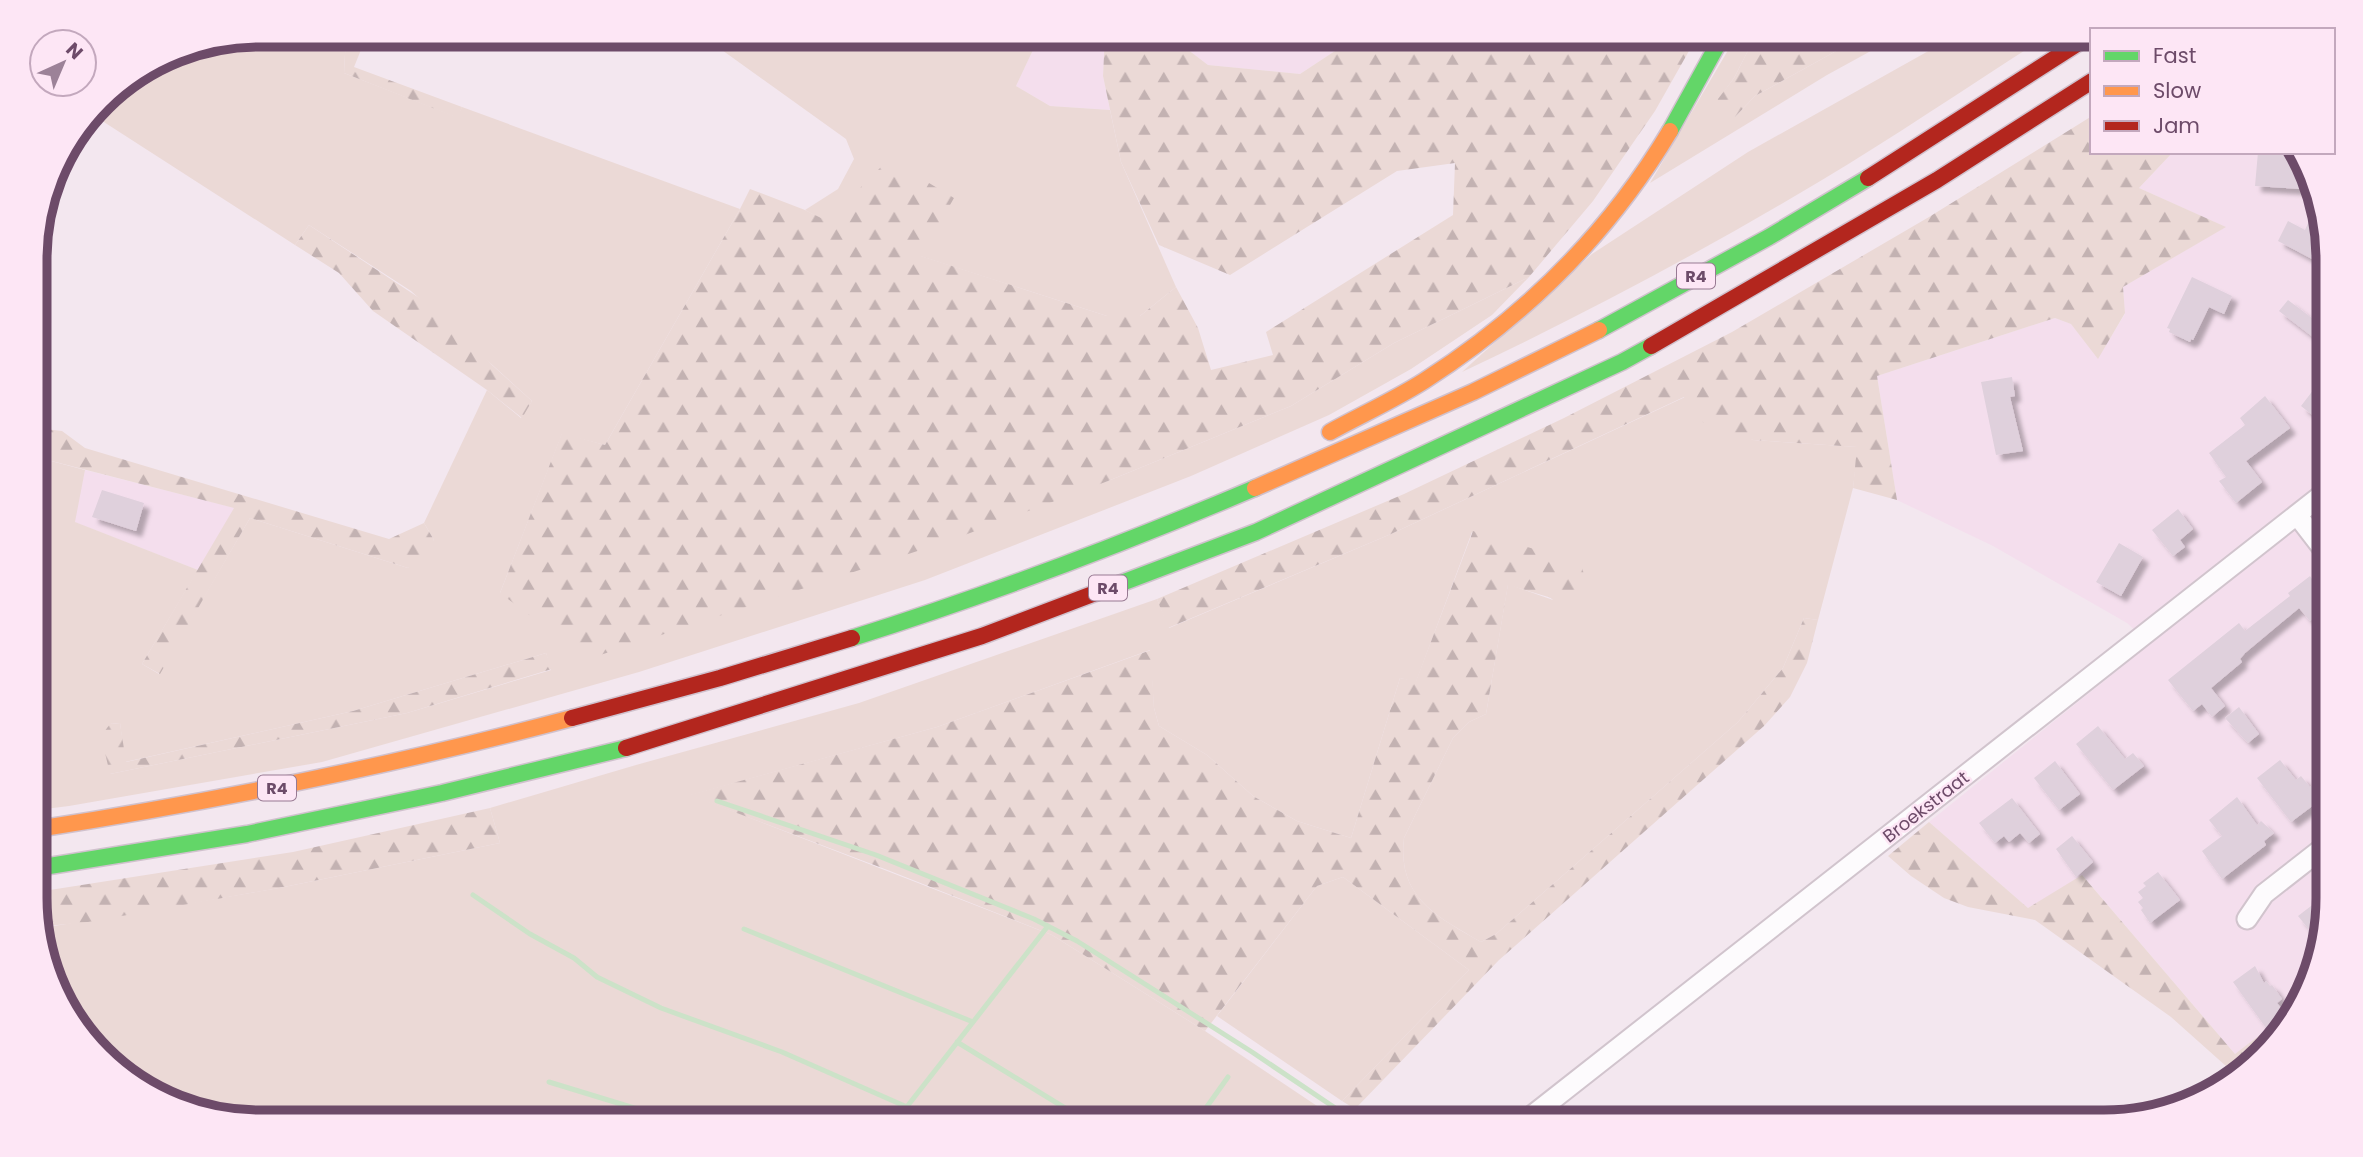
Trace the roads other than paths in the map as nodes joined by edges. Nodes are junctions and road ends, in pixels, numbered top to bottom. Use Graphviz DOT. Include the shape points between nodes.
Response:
graph roads {
  1 [pos="1717,47"];
  2 [pos="2072,47"];
  3 [pos="2090,81"];
  4 [pos="1279,478"];
  5 [pos="2316,500"];
  6 [pos="2297,515"];
  7 [pos="2316,540"];
  8 [pos="47,827"];
  9 [pos="2316,853"];
  10 [pos="47,866"];
  11 [pos="2247,919"];
  12 [pos="1540,1109"];
  1 -- 4 [label="highway" via="1684,109 1630,193 1526,305 1423,382 1314,444"];
  2 -- 4 [label="highway, R4" via="1770,236 1511,374"];
  3 -- 10 [label="highway, R4" via="1937,180 1622,362 1256,532 982,636 641,744 260,831"];
  4 -- 8 [label="highway, R4" via="1104,550 967,599 625,705 344,774"];
  5 -- 6 [label="street, Broekstraat"];
  6 -- 7 [label="street"];
  6 -- 12 [label="street, Broekstraat"];
  9 -- 11 [label="street" via="2264,894"];
}
